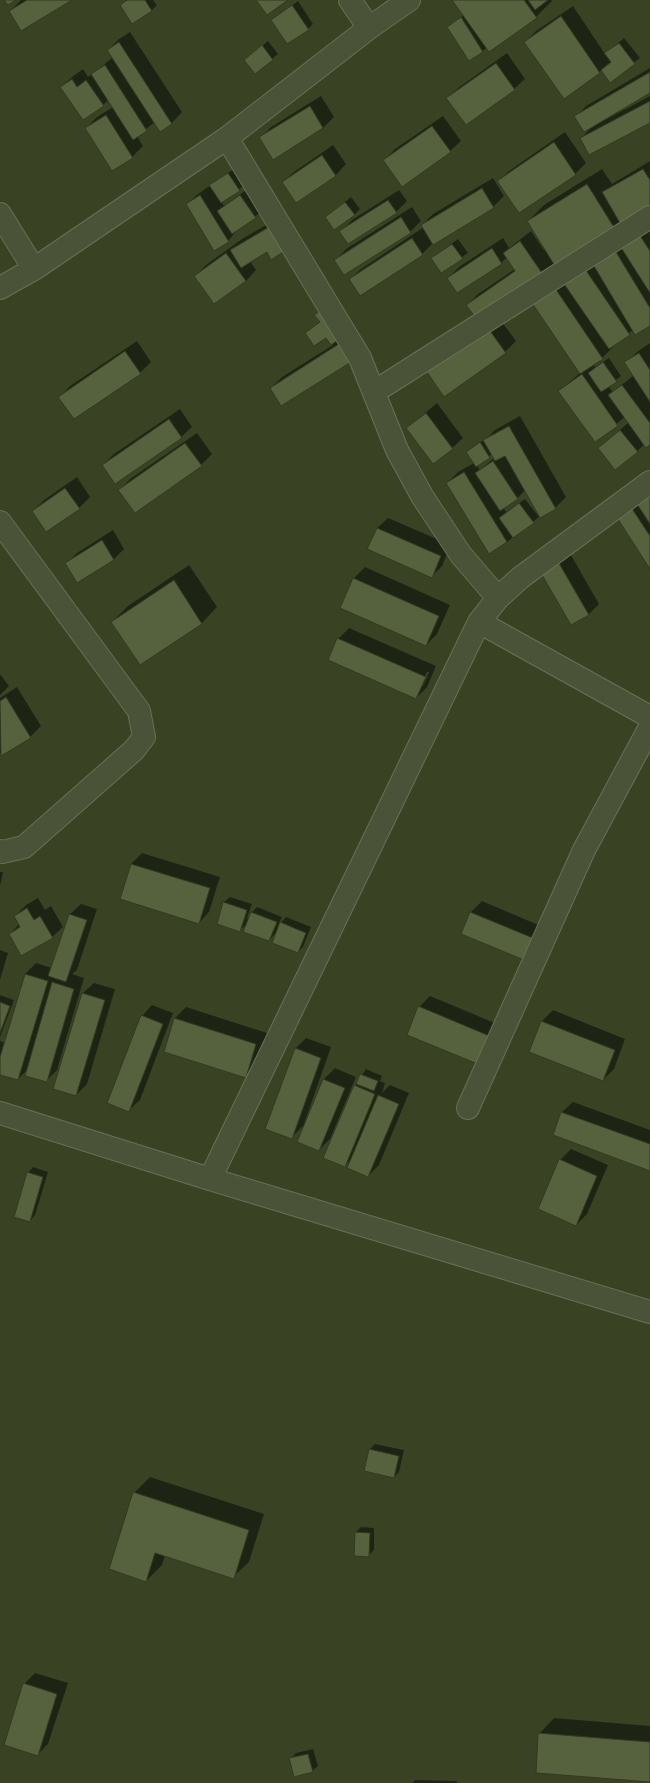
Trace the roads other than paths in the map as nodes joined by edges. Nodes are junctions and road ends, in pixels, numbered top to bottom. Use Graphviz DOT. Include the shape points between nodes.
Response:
graph roads {
  1 [pos="350,0"];
  2 [pos="409,0"];
  3 [pos="369,28"];
  4 [pos="227,138"];
  5 [pos="0,214"];
  6 [pos="650,217"];
  7 [pos="34,269"];
  8 [pos="0,288"];
  9 [pos="374,392"];
  10 [pos="650,482"];
  11 [pos="0,522"];
  12 [pos="498,598"];
  13 [pos="479,622"];
  14 [pos="650,718"];
  15 [pos="650,727"];
  16 [pos="0,851"];
  17 [pos="468,1108"];
  18 [pos="0,1113"];
  19 [pos="210,1179"];
  20 [pos="650,1312"];
  1 -- 3 [label="street"];
  2 -- 3 [label="street"];
  3 -- 4 [label="street"];
  4 -- 7 [label="street"];
  4 -- 9 [label="street" via="360,358"];
  5 -- 7 [label="street"];
  6 -- 9 [label="street"];
  7 -- 8 [label="street"];
  9 -- 12 [label="street" via="397,450 422,496 461,555"];
  10 -- 12 [label="street" via="543,560"];
  11 -- 16 [label="street" via="139,712 144,737 134,750 24,847"];
  12 -- 13 [label="street"];
  13 -- 14 [label="street"];
  13 -- 19 [label="street"];
  15 -- 17 [label="street" via="584,850"];
  18 -- 19 [label="street"];
  19 -- 20 [label="street"];
}
